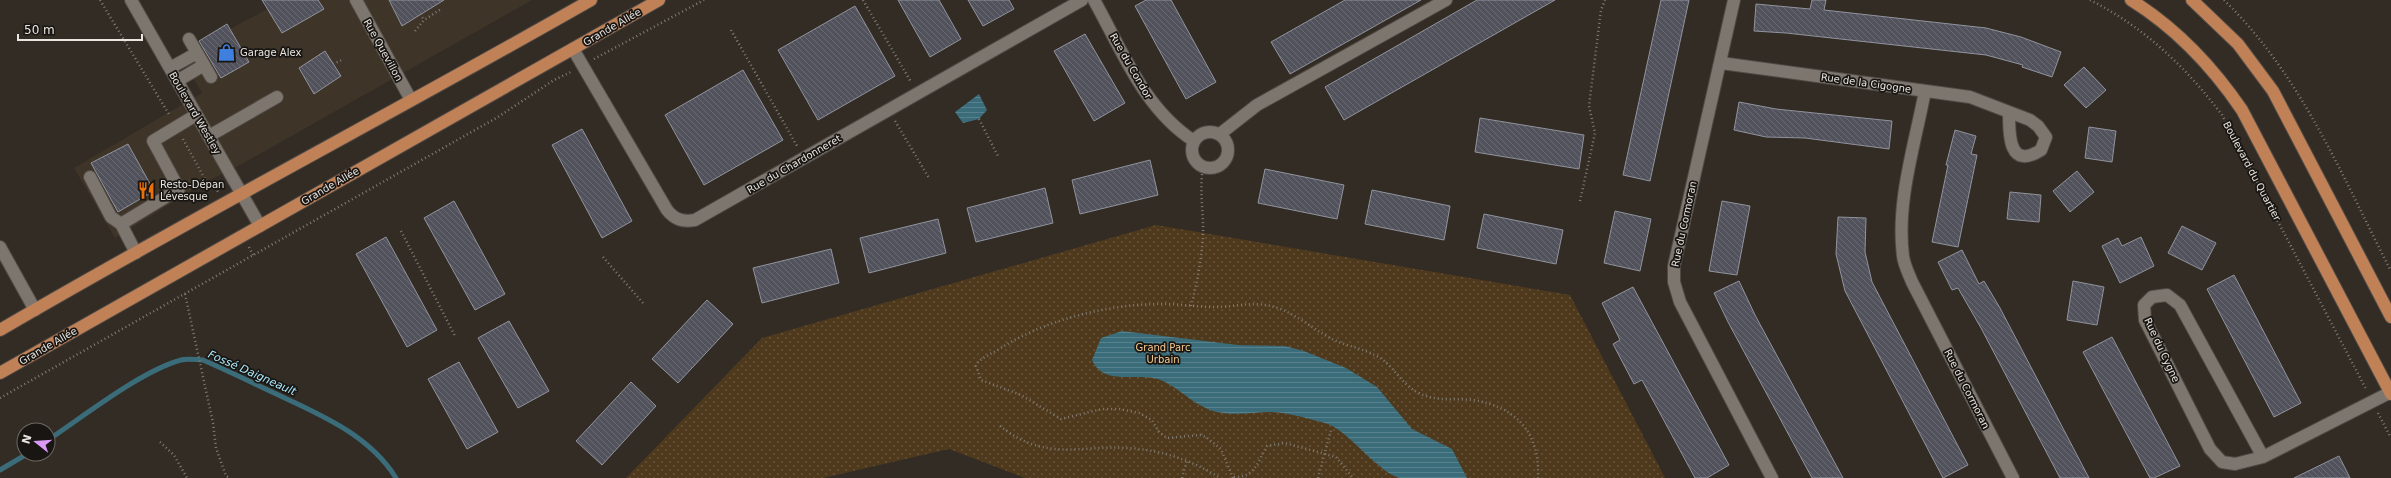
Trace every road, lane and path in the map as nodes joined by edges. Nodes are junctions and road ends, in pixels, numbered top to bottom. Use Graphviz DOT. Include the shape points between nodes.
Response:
graph roads {
  1 [pos="100,0"];
  2 [pos="131,0"];
  3 [pos="356,0"];
  4 [pos="591,0"];
  5 [pos="659,0"];
  6 [pos="704,0"];
  7 [pos="863,0"];
  8 [pos="1082,0"];
  9 [pos="1094,0"];
  10 [pos="1446,0"];
  11 [pos="1605,0"];
  12 [pos="1734,0"];
  13 [pos="2090,0"];
  14 [pos="2131,0"];
  15 [pos="2192,0"];
  16 [pos="2224,0"];
  17 [pos="577,4"];
  18 [pos="441,9"];
  19 [pos="420,14"];
  20 [pos="424,20"];
  21 [pos="731,30"];
  22 [pos="415,31"];
  23 [pos="189,39"];
  24 [pos="574,49"];
  25 [pos="197,53"];
  26 [pos="602,55"];
  27 [pos="344,59"];
  28 [pos="1721,63"];
  29 [pos="333,64"];
  30 [pos="204,65"];
  31 [pos="170,68"];
  32 [pos="567,74"];
  33 [pos="211,78"];
  34 [pos="177,81"];
  35 [pos="1925,91"];
  36 [pos="918,93"];
  37 [pos="277,97"];
  38 [pos="411,100"];
  39 [pos="889,110"];
  40 [pos="2009,112"];
  41 [pos="196,115"];
  42 [pos="172,119"];
  43 [pos="979,119"];
  44 [pos="1220,134"];
  45 [pos="209,136"];
  46 [pos="182,137"];
  47 [pos="1194,141"];
  48 [pos="804,158"];
  49 [pos="999,158"];
  50 [pos="1203,167"];
  51 [pos="90,177"];
  52 [pos="929,178"];
  53 [pos="214,184"];
  54 [pos="241,193"];
  55 [pos="1580,201"];
  56 [pos="120,224"];
  57 [pos="260,226"];
  58 [pos="401,231"];
  59 [pos="0,247"];
  60 [pos="250,249"];
  61 [pos="136,253"];
  62 [pos="253,255"];
  63 [pos="603,257"];
  64 [pos="2391,271"];
  65 [pos="185,294"];
  66 [pos="643,303"];
  67 [pos="1191,306"];
  68 [pos="35,310"];
  69 [pos="2391,317"];
  70 [pos="0,330"];
  71 [pos="455,336"];
  72 [pos="0,373"];
  73 [pos="2364,384"];
  74 [pos="2391,393"];
  75 [pos="0,398"];
  76 [pos="2381,418"];
  77 [pos="1000,426"];
  78 [pos="1331,430"];
  79 [pos="2391,438"];
  80 [pos="160,442"];
  81 [pos="1325,453"];
  82 [pos="2263,457"];
  83 [pos="1187,460"];
  84 [pos="226,477"];
  85 [pos="1234,477"];
  86 [pos="187,478"];
  87 [pos="230,478"];
  88 [pos="1182,478"];
  89 [pos="1220,478"];
  90 [pos="1318,478"];
  91 [pos="1353,478"];
  92 [pos="1538,478"];
  93 [pos="1772,478"];
  94 [pos="2013,478"];
  1 -- 42 [label="path"];
  2 -- 31 [label="street, Boulevard Westley"];
  3 -- 38 [label="street, Rue Quevillon"];
  4 -- 17 [label="main road"];
  5 -- 24 [label="main road, Grande Allée"];
  6 -- 26 [label="path, Grande Allée"];
  7 -- 36 [label="path"];
  8 -- 36 [label="street, Rue du Chardonneret"];
  9 -- 47 [label="street, Rue du Condor" via="1152,103 1176,128"];
  10 -- 44 [label="street" via="1257,105"];
  11 -- 55 [label="path" via="1601,10 1589,106 1595,133"];
  12 -- 28 [label="street, Rue du Cormoran"];
  13 -- 73 [label="path, Boulevard du Quartier" via="2135,26 2163,49 2197,83 2222,115"];
  14 -- 74 [label="main road, Boulevard du Quartier" via="2152,14 2189,46 2215,72 2242,110"];
  15 -- 69 [label="main road" via="2238,44 2273,91"];
  16 -- 64 [label="path" via="2258,36 2296,89"];
  17 -- 38 [label="main road"];
  18 -- 20 [label="path"];
  19 -- 20 [label="path"];
  20 -- 22 [label="path"];
  21 -- 48 [label="path"];
  23 -- 25 [label="street"];
  24 -- 48 [label="street, Rue du Chardonneret" via="667,210 678,220 695,220"];
  24 -- 57 [label="main road, Grande Allée"];
  25 -- 30 [label="street"];
  25 -- 31 [label="street"];
  27 -- 29 [label="path"];
  28 -- 35 [label="street, Rue de la Cigogne"];
  28 -- 93 [label="street, Rue du Cormoran" via="1674,266 1674,282 1680,302"];
  30 -- 33 [label="street"];
  30 -- 34 [label="street"];
  31 -- 34 [label="street, Boulevard Westley"];
  32 -- 62 [label="path" via="498,117"];
  34 -- 41 [label="street, Boulevard Westley"];
  35 -- 40 [label="street, Rue de la Cigogne" via="1970,97"];
  35 -- 94 [label="street, Rue du Cormoran" via="1904,195 1901,230 1903,258 1912,282"];
  36 -- 39 [label="street, Rue du Chardonneret"];
  37 -- 45 [label="street"];
  38 -- 54 [label="main road"];
  39 -- 48 [label="street, Rue du Chardonneret"];
  39 -- 52 [label="path"];
  41 -- 45 [label="street, Boulevard Westley"];
  41 -- 56 [label="street" via="154,141 179,189"];
  43 -- 49 [label="path"];
  44 -- 47 [label="street" via="1206,132"];
  44 -- 50 [label="street" via="1228,146 1226,160 1213,168"];
  45 -- 54 [label="street, Boulevard Westley"];
  46 -- 53 [label="path" via="206,181"];
  47 -- 50 [label="street" via="1193,157"];
  50 -- 67 [label="path" via="1200,184 1203,239 1198,280"];
  51 -- 56 [label="street" via="111,217"];
  54 -- 57 [label="street, Boulevard Westley"];
  54 -- 61 [label="main road"];
  56 -- 61 [label="street"];
  57 -- 72 [label="main road, Grande Allée"];
  58 -- 71 [label="path"];
  59 -- 68 [label="street"];
  60 -- 62 [label="path"];
  61 -- 68 [label="main road"];
  62 -- 65 [label="path"];
  63 -- 66 [label="path"];
  65 -- 75 [label="path"];
  65 -- 84 [label="path" via="216,448"];
  67 -- 85 [label="path" via="1157,304 1105,309 1031,332 982,358 976,366 977,373 987,384 1021,395 1056,418 1067,419 1102,409 1120,409 1139,413 1152,420 1159,432 1167,438 1200,435 1206,437 1221,449"];
  67 -- 92 [label="path" via="1215,307 1248,302 1277,308 1308,322 1332,339 1373,354 1384,361 1408,387 1420,394 1432,398 1485,403 1508,412 1528,429 1536,451"];
  68 -- 70 [label="main road"];
  74 -- 82 [label="street, Rue du Cygne"];
  76 -- 79 [label="path"];
  77 -- 83 [label="path" via="1016,439 1048,449 1069,451 1127,448"];
  78 -- 81 [label="path"];
  80 -- 86 [label="path" via="174,455"];
  81 -- 85 [label="path" via="1300,445 1276,443 1266,446 1250,474"];
  81 -- 90 [label="path"];
  81 -- 91 [label="path" via="1336,457"];
  82 -- 82 [label="street, Rue du Cygne" via="2180,305 2167,295 2152,296 2144,305 2145,320 2210,449 2222,462 2235,464"];
  83 -- 88 [label="path"];
  83 -- 89 [label="path"];
  84 -- 87 [label="path"];
}
